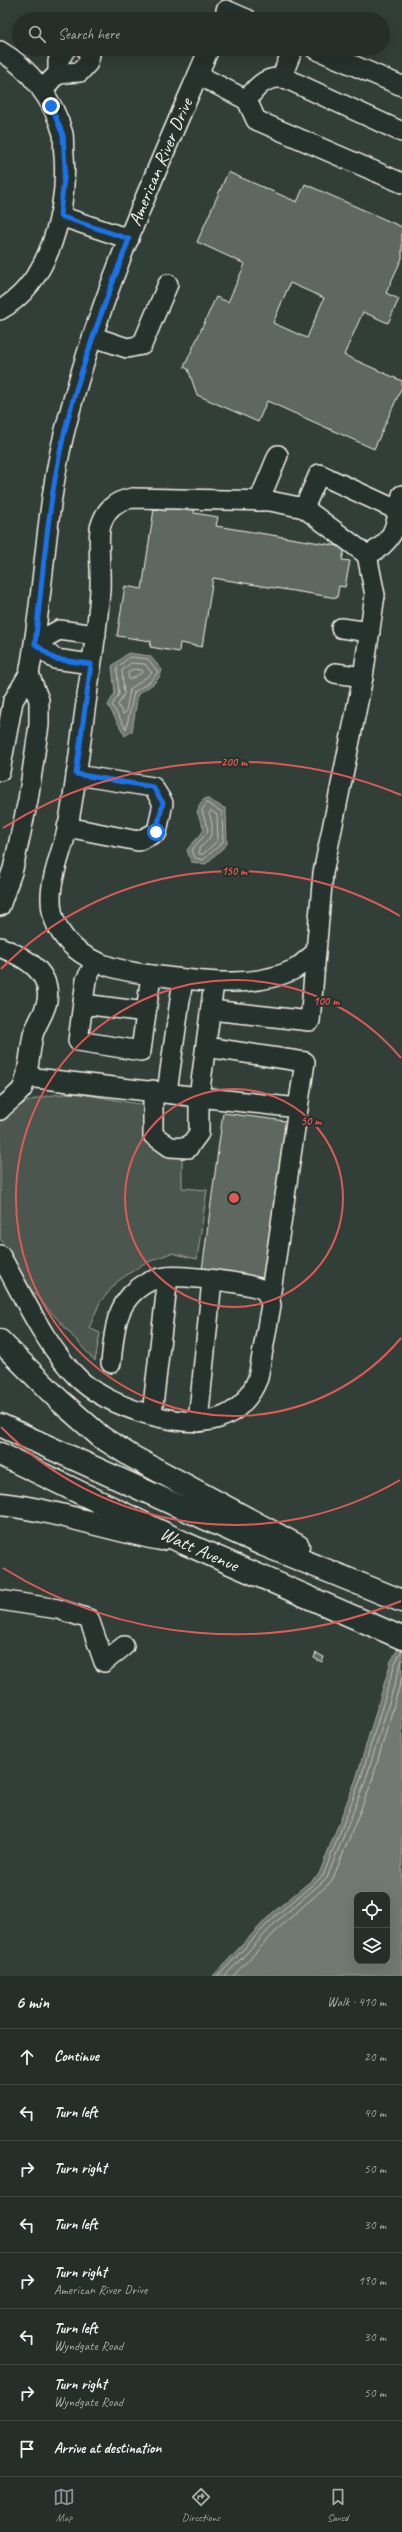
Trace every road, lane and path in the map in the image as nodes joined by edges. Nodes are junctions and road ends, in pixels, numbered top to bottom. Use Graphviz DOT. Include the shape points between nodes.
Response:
graph roads {
  1 [pos="0,51"];
  2 [pos="61,56"];
  3 [pos="90,56"];
  4 [pos="206,56"];
  5 [pos="290,56"];
  6 [pos="331,56"];
  7 [pos="58,73"];
  8 [pos="198,75"];
  9 [pos="281,78"];
  10 [pos="402,86"];
  11 [pos="44,92"];
  12 [pos="248,100"];
  13 [pos="400,127"];
  14 [pos="402,183"];
  15 [pos="60,216"];
  16 [pos="129,239"];
  17 [pos="168,284"];
  18 [pos="0,310"];
  19 [pos="94,337"];
  20 [pos="278,455"];
  21 [pos="260,501"];
  22 [pos="400,503"];
  23 [pos="304,508"];
  24 [pos="367,555"];
  25 [pos="341,628"];
  26 [pos="370,632"];
  27 [pos="96,635"];
  28 [pos="35,644"];
  29 [pos="91,664"];
  30 [pos="335,673"];
  31 [pos="29,674"];
  32 [pos="363,676"];
  33 [pos="0,771"];
  34 [pos="76,774"];
  35 [pos="67,827"];
  36 [pos="0,906"];
  37 [pos="0,946"];
  38 [pos="315,953"];
  39 [pos="96,961"];
  40 [pos="151,975"];
  41 [pos="183,979"];
  42 [pos="214,983"];
  43 [pos="83,1004"];
  44 [pos="211,1010"];
  45 [pos="146,1012"];
  46 [pos="206,1047"];
  47 [pos="27,1077"];
  48 [pos="160,1091"];
  49 [pos="199,1097"];
  50 [pos="298,1108"];
  51 [pos="0,1110"];
  52 [pos="0,1255"];
  53 [pos="168,1276"];
  54 [pos="212,1280"];
  55 [pos="270,1298"];
  56 [pos="0,1341"];
  57 [pos="111,1363"];
  58 [pos="152,1414"];
  59 [pos="198,1422"];
  60 [pos="0,1425"];
  61 [pos="0,1454"];
  62 [pos="0,1504"];
  63 [pos="267,1537"];
  64 [pos="184,1543"];
  65 [pos="0,1600"];
  66 [pos="402,1601"];
  67 [pos="402,1638"];
  68 [pos="96,1641"];
  1 -- 11 [label="street" via="27,73"];
  2 -- 7 [label="street" via="58,61"];
  3 -- 7 [label="street" via="88,63 80,72"];
  4 -- 8 [label="street, American River Drive"];
  5 -- 9 [label="street"];
  6 -- 10 [label="street"];
  7 -- 11 [label="street" via="48,82"];
  8 -- 12 [label="street"];
  8 -- 16 [label="street, American River Drive"];
  9 -- 12 [label="street" via="266,80"];
  9 -- 13 [label="street"];
  11 -- 15 [label="street" via="63,135 65,168"];
  12 -- 14 [label="street" via="256,120"];
  15 -- 16 [label="street"];
  15 -- 18 [label="street" via="42,265 25,292"];
  16 -- 19 [label="street, American River Drive"];
  17 -- 19 [label="street" via="142,345 127,348"];
  19 -- 28 [label="street, American River Drive" via="64,434"];
  20 -- 21 [label="street"];
  21 -- 23 [label="street"];
  21 -- 27 [label="street" via="132,498 114,503 103,518 100,528 100,590"];
  22 -- 23 [label="street" via="319,474"];
  22 -- 24 [label="street" via="392,535 382,548"];
  23 -- 24 [label="street"];
  24 -- 26 [label="street" via="375,595"];
  25 -- 26 [label="street"];
  26 -- 32 [label="street"];
  27 -- 28 [label="street" via="59,630"];
  27 -- 29 [label="street"];
  28 -- 29 [label="street" via="55,659"];
  28 -- 31 [label="street, American River Drive"];
  29 -- 34 [label="street"];
  30 -- 32 [label="street"];
  31 -- 33 [label="street, American River Drive" via="13,701"];
  31 -- 36 [label="street" via="39,700 39,725 28,800 13,869"];
  32 -- 38 [label="street" via="323,874"];
  34 -- 35 [label="street"];
  34 -- 35 [label="street" via="153,787 163,803 156,832 138,841"];
  35 -- 39 [label="street" via="52,886 56,924 64,938 77,950"];
  37 -- 47 [label="street" via="38,968 47,989 46,1002 34,1031 28,1057"];
  38 -- 42 [label="street" via="294,969 251,981"];
  38 -- 44 [label="street" via="310,1021"];
  39 -- 40 [label="street" via="122,972"];
  39 -- 43 [label="street" via="86,980"];
  40 -- 41 [label="street"];
  40 -- 45 [label="street"];
  41 -- 42 [label="street"];
  41 -- 48 [label="street"];
  42 -- 44 [label="street"];
  43 -- 45 [label="street"];
  43 -- 45 [label="street" via="78,1041 141,1051"];
  44 -- 46 [label="street"];
  46 -- 49 [label="street"];
  46 -- 50 [label="street" via="305,1062"];
  47 -- 48 [label="street"];
  47 -- 51 [label="street" via="22,1089"];
  48 -- 49 [label="street"];
  48 -- 49 [label="street" via="153,1135 170,1147 188,1148 199,1133"];
  49 -- 50 [label="street"];
  50 -- 55 [label="street"];
  52 -- 58 [label="street" via="57,1353 75,1375 92,1390 114,1403"];
  53 -- 54 [label="street"];
  53 -- 57 [label="street" via="149,1282 136,1290 124,1303 117,1317"];
  53 -- 58 [label="street"];
  54 -- 55 [label="street" via="256,1286"];
  54 -- 59 [label="street"];
  55 -- 59 [label="street" via="271,1305 254,1389 235,1410 220,1418"];
  56 -- 63 [label="main road" via="59,1400 101,1437"];
  58 -- 59 [label="street"];
  60 -- 63 [label="main road, Watt Avenue"];
  61 -- 64 [label="main road, Watt Avenue"];
  62 -- 64 [label="main road"];
  63 -- 66 [label="main road, Watt Avenue" via="355,1581"];
  64 -- 67 [label="main road, Watt Avenue"];
  65 -- 68 [label="street" via="58,1610 89,1619"];
}
